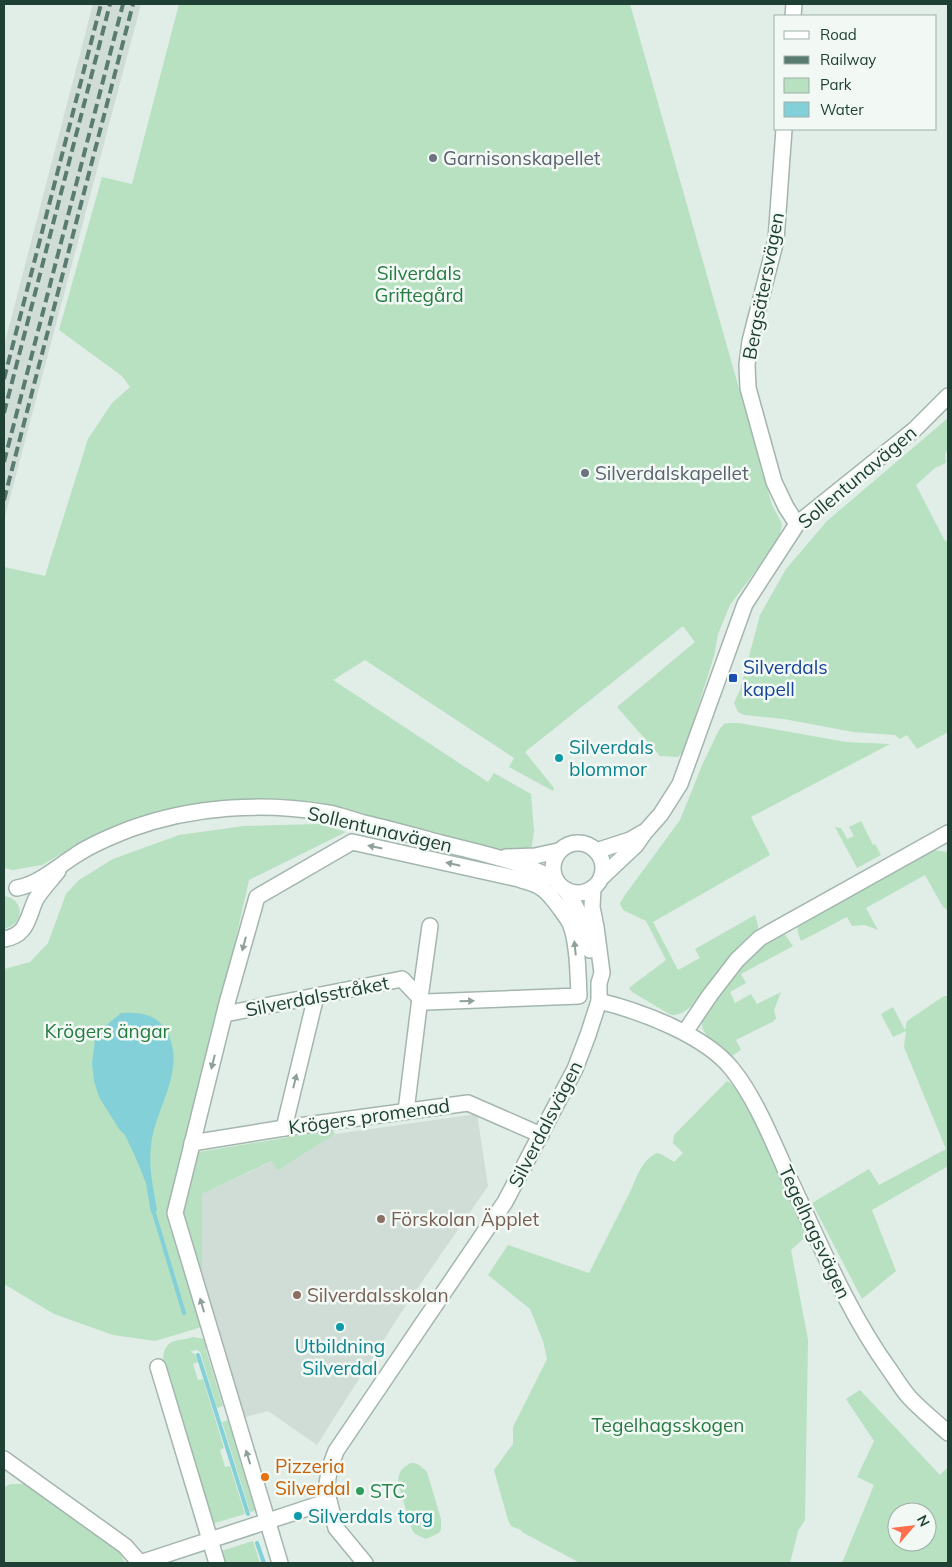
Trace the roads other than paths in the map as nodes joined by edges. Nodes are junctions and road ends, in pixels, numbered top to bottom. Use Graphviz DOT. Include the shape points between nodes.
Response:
graph roads {
  1 [pos="784,130"];
  2 [pos="948,396"];
  3 [pos="797,524"];
  4 [pos="645,832"];
  5 [pos="948,833"];
  6 [pos="596,850"];
  7 [pos="558,851"];
  8 [pos="497,858"];
  9 [pos="64,864"];
  10 [pos="597,883"];
  11 [pos="8,884"];
  12 [pos="560,885"];
  13 [pos="30,913"];
  14 [pos="430,926"];
  15 [pos="4,939"];
  16 [pos="599,983"];
  17 [pos="316,996"];
  18 [pos="420,998"];
  19 [pos="599,1001"];
  20 [pos="225,1014"];
  21 [pos="685,1032"];
  22 [pos="406,1111"];
  23 [pos="284,1128"];
  24 [pos="541,1134"];
  25 [pos="192,1143"];
  26 [pos="158,1367"];
  27 [pos="948,1433"];
  28 [pos="4,1459"];
  29 [pos="329,1501"];
  30 [pos="267,1521"];
  31 [pos="210,1539"];
  32 [pos="140,1563"];
  33 [pos="216,1563"];
  34 [pos="280,1563"];
  35 [pos="365,1563"];
  1 -- 3 [label="street, Bergsätersvägen" via="776,240 750,341 748,388 774,482"];
  2 -- 3 [label="street, Sollentunavägen" via="914,430"];
  3 -- 4 [label="street, Sollentunavägen" via="745,604 680,784"];
  4 -- 6 [label="street, Sollentunavägen"];
  4 -- 10 [label="street, Sollentunavägen"];
  5 -- 21 [label="street" via="760,938 737,960"];
  6 -- 7 [label="street" via="589,845 574,843"];
  6 -- 10 [label="street" via="602,860 603,872"];
  7 -- 8 [label="street, Sollentunavägen"];
  7 -- 12 [label="street" via="552,866"];
  8 -- 9 [label="street, Sollentunavägen" via="329,813 269,806 217,809 164,818 99,842"];
  8 -- 12 [label="street, Sollentunavägen" via="534,870"];
  9 -- 11 [label="street, Sollentunavägen" via="30,884"];
  9 -- 13 [label="street, Sollentunavägen" via="38,897"];
  10 -- 12 [label="street" via="585,892 572,893"];
  10 -- 16 [label="street, Silverdalsvägen" via="592,907 602,973"];
  11 -- 13 [label="street, Sollentunavägen" via="24,894"];
  12 -- 16 [label="street, Silverdalsvägen" via="577,909 588,937 593,970"];
  13 -- 15 [label="street, Sollentunavägen" via="28,922 15,937"];
  14 -- 18 [label="street"];
  16 -- 19 [label="street, Silverdalsvägen"];
  17 -- 18 [label="street, Silverdalsstråket" via="402,979"];
  17 -- 20 [label="street, Silverdalsstråket"];
  23 -- 17 [label="street, one-way"];
  18 -- 20 [label="street, one-way" via="426,1002 579,996 570,924 541,888 518,879 352,842 257,897"];
  18 -- 22 [label="street"];
  19 -- 21 [label="street, Tegelhagsvägen" via="621,1006"];
  19 -- 24 [label="street, Silverdalsvägen" via="575,1069"];
  20 -- 25 [label="street, one-way"];
  21 -- 27 [label="street, Tegelhagsvägen" via="712,1049 732,1068 758,1109 856,1317 908,1396"];
  22 -- 23 [label="street, Krögers promenad"];
  22 -- 24 [label="street, Krögers promenad" via="468,1103"];
  23 -- 25 [label="street, Krögers promenad"];
  24 -- 29 [label="street, Silverdalsvägen" via="505,1202 336,1451 326,1489"];
  30 -- 25 [label="street, one-way" via="175,1213"];
  26 -- 31 [label="street"];
  28 -- 32 [label="street" via="125,1546"];
  29 -- 30 [label="street"];
  29 -- 35 [label="street, Silverdalsvägen" via="336,1528"];
  30 -- 31 [label="street"];
  30 -- 34 [label="street"];
  31 -- 32 [label="street"];
  31 -- 33 [label="street"];
}
